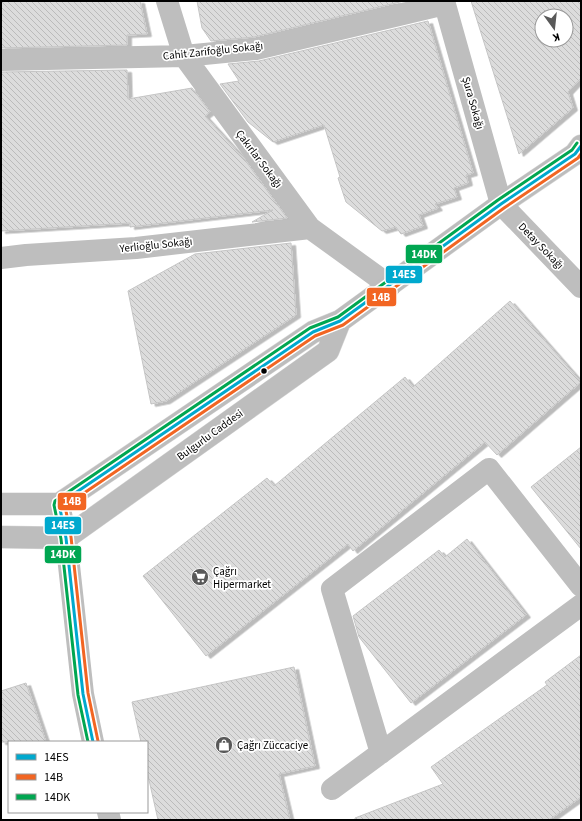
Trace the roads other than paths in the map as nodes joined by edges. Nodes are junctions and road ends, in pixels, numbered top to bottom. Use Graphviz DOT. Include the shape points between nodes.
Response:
graph roads {
  1 [pos="167,1"];
  2 [pos="445,2"];
  3 [pos="184,56"];
  4 [pos="1,60"];
  5 [pos="581,146"];
  6 [pos="501,204"];
  7 [pos="310,228"];
  8 [pos="1,258"];
  9 [pos="390,286"];
  10 [pos="581,287"];
  11 [pos="340,321"];
  12 [pos="1,504"];
  13 [pos="59,504"];
  14 [pos="1,537"];
  15 [pos="66,538"];
  16 [pos="581,586"];
  17 [pos="581,605"];
  18 [pos="93,741"];
  19 [pos="381,753"];
  20 [pos="332,789"];
  1 -- 3 [label="street, Çakırlar Sokağı"];
  2 -- 3 [label="street, Cahit Zarifoğlu Sokağı" via="256,48"];
  2 -- 6 [label="street, Şura Sokağı"];
  3 -- 4 [label="street, Cahit Zarifoğlu Sokağı"];
  3 -- 7 [label="street, Çakırlar Sokağı"];
  5 -- 6 [label="main road" via="575,154"];
  6 -- 9 [label="main road"];
  6 -- 10 [label="street, Detay Sokağı"];
  7 -- 8 [label="street, Yerlioğlu Sokağı" via="136,248"];
  7 -- 9 [label="street, Çakırlar Sokağı"];
  9 -- 11 [label="main road"];
  11 -- 13 [label="main road" via="313,332"];
  11 -- 15 [label="main road, Bulgurlu Caddesi" via="328,351"];
  12 -- 13 [label="main road"];
  13 -- 15 [label="street"];
  14 -- 15 [label="main road"];
  15 -- 18 [label="street" via="83,694"];
  16 -- 19 [label="street" via="489,469 332,589"];
  17 -- 19 [label="street"];
  19 -- 20 [label="street"];
}
